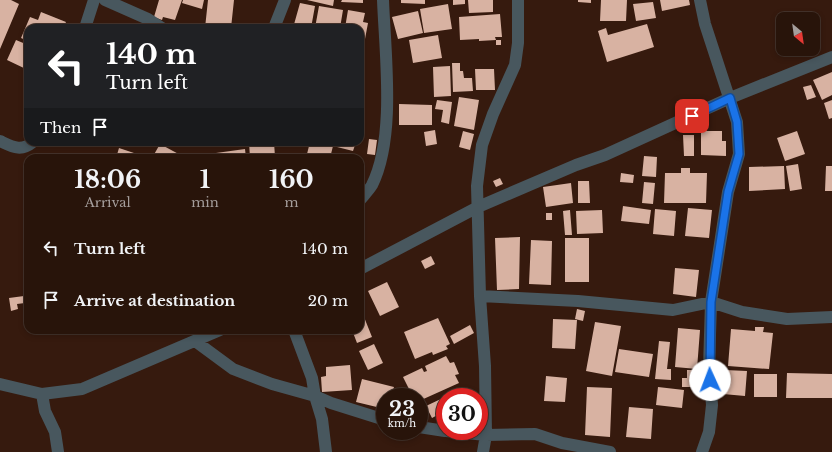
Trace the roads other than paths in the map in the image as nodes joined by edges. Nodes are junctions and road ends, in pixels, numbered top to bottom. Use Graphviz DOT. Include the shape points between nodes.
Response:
graph roads {
  1 [pos="94,0"];
  2 [pos="105,0"];
  3 [pos="285,0"];
  4 [pos="383,0"];
  5 [pos="518,0"];
  6 [pos="700,0"];
  7 [pos="86,24"];
  8 [pos="156,24"];
  9 [pos="276,24"];
  10 [pos="832,57"];
  11 [pos="730,98"];
  12 [pos="0,141"];
  13 [pos="28,146"];
  14 [pos="364,195"];
  15 [pos="478,208"];
  16 [pos="364,267"];
  17 [pos="480,296"];
  18 [pos="711,302"];
  19 [pos="832,317"];
  20 [pos="211,334"];
  21 [pos="296,334"];
  22 [pos="195,341"];
  23 [pos="0,384"];
  24 [pos="485,388"];
  25 [pos="42,394"];
  26 [pos="315,396"];
  27 [pos="376,417"];
  28 [pos="488,435"];
  29 [pos="485,440"];
  30 [pos="58,452"];
  31 [pos="326,452"];
  32 [pos="483,452"];
  33 [pos="610,452"];
  34 [pos="702,452"];
  1 -- 7 [label="street"];
  2 -- 8 [label="street"];
  3 -- 9 [label="street"];
  4 -- 14 [label="street" via="386,141 371,186"];
  5 -- 15 [label="street" via="515,65 492,114 482,146 477,186"];
  6 -- 11 [label="street" via="705,24"];
  10 -- 11 [label="street"];
  11 -- 15 [label="street" via="612,152"];
  11 -- 18 [label="street" via="737,122 739,154 728,192"];
  12 -- 13 [label="street" via="17,149"];
  15 -- 16 [label="street"];
  15 -- 17 [label="street"];
  17 -- 18 [label="street" via="578,301 673,310"];
  17 -- 24 [label="street"];
  18 -- 19 [label="street" via="742,312 787,319"];
  18 -- 34 [label="street" via="709,368 712,405 709,432"];
  20 -- 22 [label="street"];
  21 -- 26 [label="street" via="312,378"];
  22 -- 25 [label="street" via="82,390"];
  22 -- 26 [label="street" via="233,369 272,384"];
  23 -- 25 [label="street"];
  25 -- 30 [label="street" via="45,411 55,432"];
  26 -- 27 [label="street"];
  26 -- 31 [label="street" via="322,419"];
  28 -- 33 [label="street" via="535,434 562,443"];
  29 -- 32 [label="street"];
}
